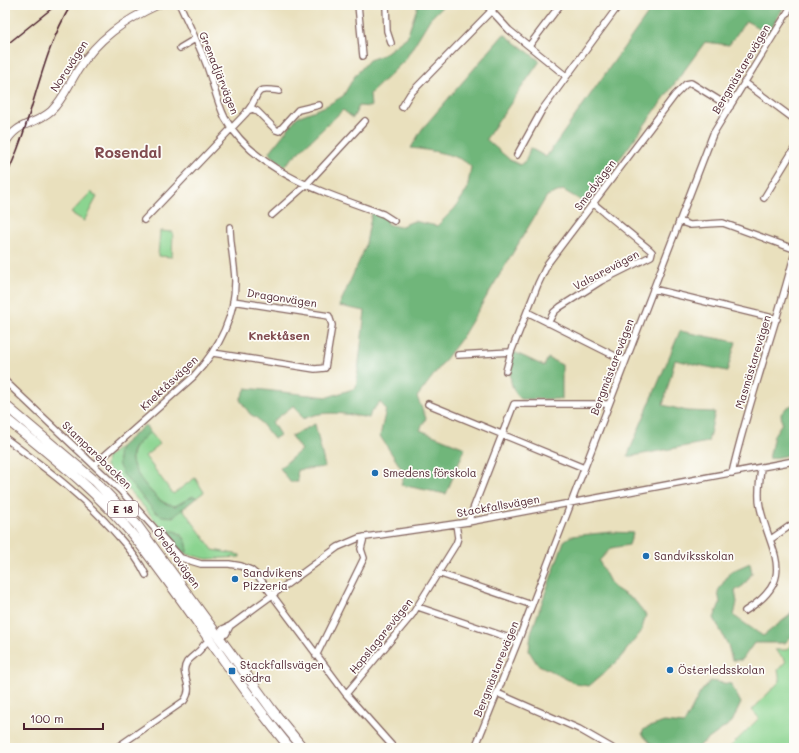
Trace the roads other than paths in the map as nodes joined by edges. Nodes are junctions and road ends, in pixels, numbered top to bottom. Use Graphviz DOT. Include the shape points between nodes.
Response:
graph roads {
  1 [pos="158,5"];
  2 [pos="180,5"];
  3 [pos="358,5"];
  4 [pos="386,5"];
  5 [pos="486,5"];
  6 [pos="497,5"];
  7 [pos="560,5"];
  8 [pos="619,5"];
  9 [pos="792,5"];
  10 [pos="491,11"];
  11 [pos="196,39"];
  12 [pos="391,43"];
  13 [pos="529,46"];
  14 [pos="180,48"];
  15 [pos="362,56"];
  16 [pos="566,76"];
  17 [pos="744,82"];
  18 [pos="280,91"];
  19 [pos="319,105"];
  20 [pos="730,106"];
  21 [pos="402,107"];
  22 [pos="247,112"];
  23 [pos="794,119"];
  24 [pos="365,121"];
  25 [pos="232,128"];
  26 [pos="5,144"];
  27 [pos="794,149"];
  28 [pos="517,155"];
  29 [pos="306,185"];
  30 [pos="764,198"];
  31 [pos="594,204"];
  32 [pos="272,215"];
  33 [pos="144,220"];
  34 [pos="394,221"];
  35 [pos="679,221"];
  36 [pos="230,227"];
  37 [pos="794,249"];
  38 [pos="794,256"];
  39 [pos="653,289"];
  40 [pos="233,301"];
  41 [pos="527,312"];
  42 [pos="777,319"];
  43 [pos="548,323"];
  44 [pos="511,352"];
  45 [pos="213,353"];
  46 [pos="458,355"];
  47 [pos="625,361"];
  48 [pos="506,371"];
  49 [pos="5,381"];
  50 [pos="428,404"];
  51 [pos="609,404"];
  52 [pos="5,405"];
  53 [pos="5,418"];
  54 [pos="502,434"];
  55 [pos="5,438"];
  56 [pos="794,461"];
  57 [pos="94,466"];
  58 [pos="761,467"];
  59 [pos="584,468"];
  60 [pos="732,474"];
  61 [pos="571,503"];
  62 [pos="468,522"];
  63 [pos="794,523"];
  64 [pos="456,524"];
  65 [pos="364,537"];
  66 [pos="771,539"];
  67 [pos="438,573"];
  68 [pos="146,575"];
  69 [pos="271,595"];
  70 [pos="532,605"];
  71 [pos="418,607"];
  72 [pos="745,611"];
  73 [pos="214,638"];
  74 [pos="518,642"];
  75 [pos="316,656"];
  76 [pos="497,693"];
  77 [pos="346,694"];
  78 [pos="116,748"];
  79 [pos="290,748"];
  80 [pos="303,748"];
  81 [pos="394,748"];
  82 [pos="475,748"];
  83 [pos="612,748"];
  1 -- 26 [label="street, Noravägen" via="128,20 100,41 82,62 56,106 44,116 16,129"];
  2 -- 11 [label="street, Grenadjärvägen"];
  3 -- 15 [label="street"];
  4 -- 12 [label="street" via="386,31"];
  5 -- 10 [label="street"];
  6 -- 10 [label="street"];
  7 -- 13 [label="street"];
  8 -- 16 [label="street"];
  9 -- 17 [label="street, Bergmästarevägen"];
  10 -- 13 [label="street"];
  10 -- 21 [label="street" via="410,94"];
  11 -- 14 [label="street"];
  11 -- 25 [label="street, Grenadjärvägen" via="220,107"];
  13 -- 16 [label="street"];
  16 -- 28 [label="street" via="542,110"];
  17 -- 20 [label="street, Bergmästarevägen"];
  17 -- 23 [label="street"];
  18 -- 22 [label="street" via="261,90"];
  19 -- 22 [label="street" via="298,110 280,131 257,111 253,109"];
  20 -- 31 [label="street, Smedvägen" via="697,86 686,84 674,95"];
  20 -- 35 [label="street, Bergmästarevägen" via="713,134"];
  22 -- 25 [label="street"];
  24 -- 29 [label="street"];
  25 -- 29 [label="street, Grenadjärvägen" via="255,152"];
  25 -- 33 [label="street"];
  27 -- 30 [label="street"];
  29 -- 32 [label="street"];
  29 -- 34 [label="street, Grenadjärvägen" via="384,214"];
  31 -- 41 [label="street, Smedvägen" via="548,263"];
  31 -- 43 [label="street, Valsarevägen" via="649,249 652,252 651,256 583,292 554,312"];
  35 -- 37 [label="street" via="690,225 723,223"];
  35 -- 39 [label="street, Bergmästarevägen"];
  36 -- 40 [label="street, Knektåsvägen" via="235,278"];
  38 -- 42 [label="street, Masmästarevägen"];
  39 -- 42 [label="street"];
  39 -- 47 [label="street, Bergmästarevägen"];
  40 -- 45 [label="street, Knektåsvägen" via="225,329"];
  40 -- 45 [label="street, Dragonvägen" via="329,316 332,325 325,368 315,369"];
  41 -- 43 [label="street"];
  41 -- 44 [label="street, Smedvägen"];
  42 -- 60 [label="street, Masmästarevägen"];
  43 -- 47 [label="street"];
  44 -- 46 [label="street"];
  44 -- 48 [label="street, Smedvägen"];
  45 -- 57 [label="street, Knektåsvägen" via="193,377"];
  47 -- 51 [label="street, Bergmästarevägen"];
  49 -- 57 [label="street, Stamparebacken"];
  50 -- 54 [label="street"];
  51 -- 54 [label="street" via="514,404"];
  51 -- 59 [label="street, Bergmästarevägen"];
  52 -- 73 [label="highway, Örebrovägen / E 18" via="79,467 122,508 155,548"];
  53 -- 73 [label="highway, Örebrovägen / E 18" via="111,510"];
  54 -- 59 [label="street"];
  54 -- 62 [label="street"];
  55 -- 68 [label="street" via="56,475 85,501 128,548"];
  56 -- 58 [label="street, Stackfallsvägen"];
  57 -- 69 [label="street, Stamparebacken" via="131,501 181,558 201,564 229,564 246,568 258,576"];
  58 -- 60 [label="street, Stackfallsvägen"];
  58 -- 66 [label="street" via="759,505"];
  59 -- 61 [label="street, Bergmästarevägen"];
  60 -- 61 [label="street, Stackfallsvägen"];
  61 -- 62 [label="street, Stackfallsvägen"];
  61 -- 70 [label="street, Bergmästarevägen"];
  62 -- 64 [label="street, Stackfallsvägen"];
  63 -- 66 [label="street"];
  64 -- 65 [label="street, Stackfallsvägen"];
  64 -- 67 [label="street, Hopslagarevägen" via="456,544"];
  65 -- 69 [label="street, Stackfallsvägen" via="338,547"];
  65 -- 75 [label="street" via="361,549 364,558"];
  66 -- 72 [label="street" via="778,562 776,581 766,596"];
  67 -- 70 [label="street"];
  67 -- 71 [label="street, Hopslagarevägen"];
  69 -- 73 [label="street, Stackfallsvägen" via="230,626 226,634"];
  69 -- 75 [label="street, Stamparebacken"];
  70 -- 74 [label="street, Bergmästarevägen"];
  71 -- 74 [label="street"];
  71 -- 77 [label="street, Hopslagarevägen"];
  73 -- 78 [label="street" via="203,645 184,667 189,686 189,694 184,701"];
  73 -- 79 [label="highway, Örebrovägen / E 18"];
  73 -- 80 [label="highway, Örebrovägen / E 18"];
  74 -- 76 [label="street, Bergmästarevägen"];
  75 -- 77 [label="street, Stamparebacken"];
  76 -- 82 [label="street, Bergmästarevägen"];
  76 -- 83 [label="street" via="579,729"];
  77 -- 81 [label="street, Stamparebacken"];
}
